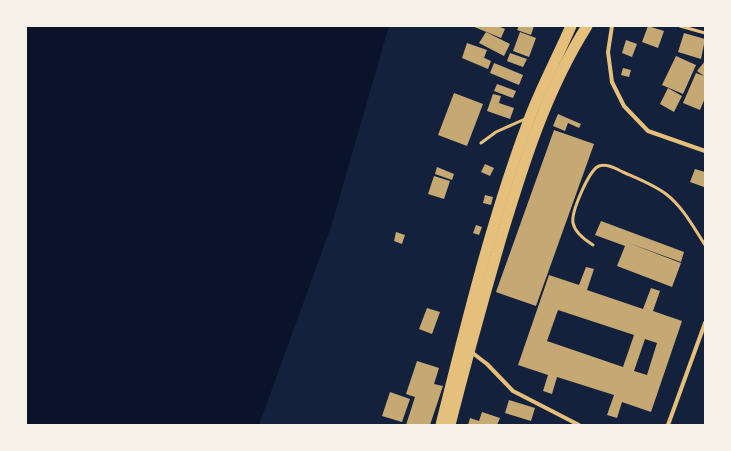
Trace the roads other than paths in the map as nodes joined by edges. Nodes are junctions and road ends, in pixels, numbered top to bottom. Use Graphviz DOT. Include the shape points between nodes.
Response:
graph roads {
  1 [pos="571,26"];
  2 [pos="587,26"];
  3 [pos="612,26"];
  4 [pos="680,26"];
  5 [pos="705,33"];
  6 [pos="530,116"];
  7 [pos="481,143"];
  8 [pos="705,151"];
  9 [pos="593,245"];
  10 [pos="705,245"];
  11 [pos="705,323"];
  12 [pos="465,346"];
  13 [pos="441,425"];
  14 [pos="450,425"];
  15 [pos="579,425"];
  16 [pos="668,425"];
  1 -- 6 [label="highway"];
  2 -- 12 [label="highway" via="539,119"];
  3 -- 8 [label="street" via="608,52 612,82 624,106 648,131"];
  4 -- 5 [label="lane"];
  6 -- 7 [label="lane" via="496,132"];
  6 -- 12 [label="highway" via="502,196"];
  9 -- 10 [label="lane" via="578,233 573,222 574,211 588,179 592,171 600,166 610,166 666,194 678,206"];
  11 -- 16 [label="street"];
  12 -- 13 [label="highway"];
  12 -- 14 [label="highway"];
  12 -- 15 [label="street" via="513,391"];
}
